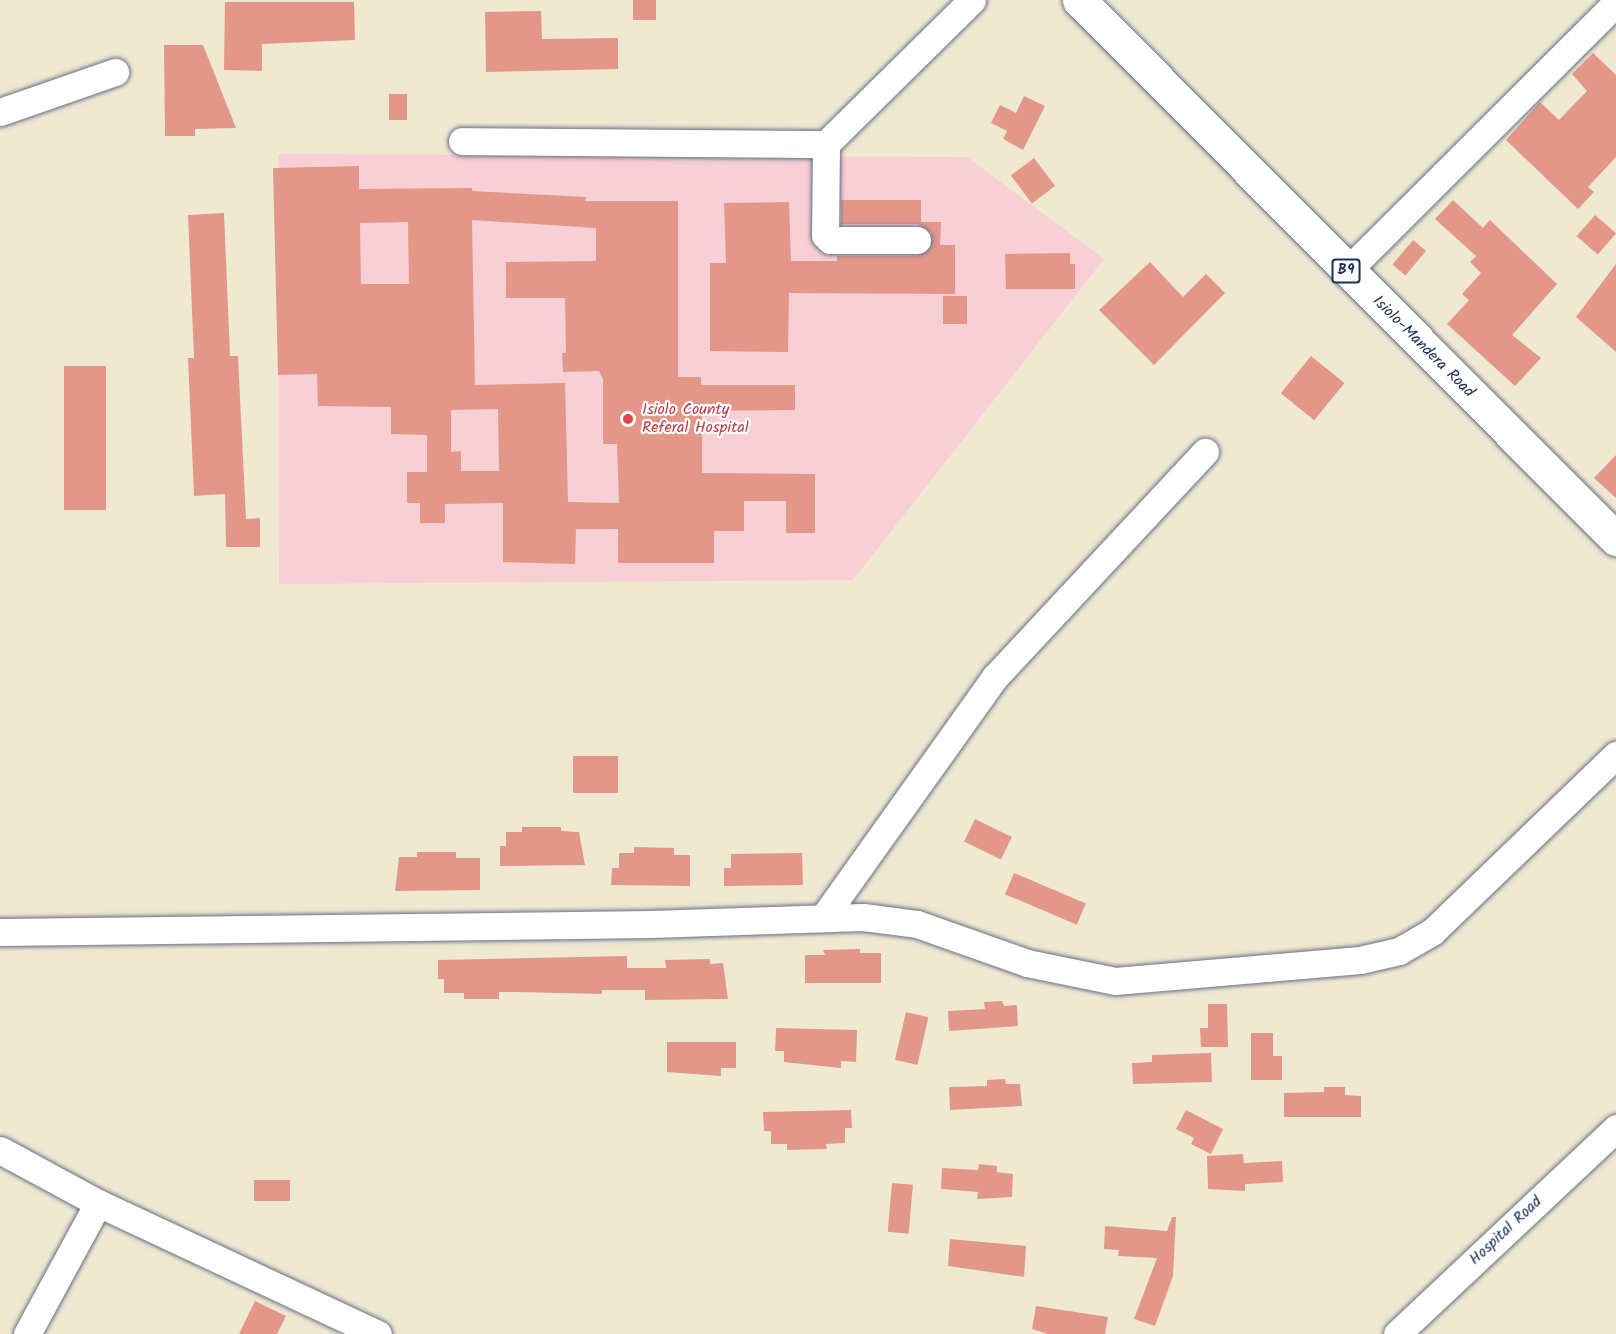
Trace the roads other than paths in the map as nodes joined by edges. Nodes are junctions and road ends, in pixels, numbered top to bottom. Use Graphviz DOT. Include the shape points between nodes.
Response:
graph roads {
  1 [pos="972,0"];
  2 [pos="1079,0"];
  3 [pos="1616,3"];
  4 [pos="115,72"];
  5 [pos="0,112"];
  6 [pos="462,141"];
  7 [pos="826,144"];
  8 [pos="917,240"];
  9 [pos="1347,271"];
  10 [pos="1205,452"];
  11 [pos="1616,539"];
  12 [pos="1616,755"];
  13 [pos="823,918"];
  14 [pos="0,932"];
  15 [pos="1616,1128"];
  16 [pos="0,1150"];
  17 [pos="98,1203"];
  18 [pos="27,1334"];
  19 [pos="378,1334"];
  20 [pos="1396,1334"];
  1 -- 7 [label="street"];
  2 -- 9 [label="highway, Isiolo-Mandera Road / B9"];
  3 -- 9 [label="street"];
  4 -- 5 [label="street"];
  6 -- 7 [label="street"];
  7 -- 8 [label="street" via="825,235 830,240"];
  9 -- 11 [label="highway, Isiolo-Mandera Road / B9"];
  10 -- 13 [label="street" via="995,677"];
  12 -- 13 [label="street" via="1433,931 1399,951 1360,960 1115,981 1027,963 917,924 863,917"];
  13 -- 14 [label="street" via="651,924"];
  15 -- 20 [label="street, Hospital Road"];
  16 -- 17 [label="street"];
  17 -- 18 [label="street"];
  17 -- 19 [label="street"];
}
